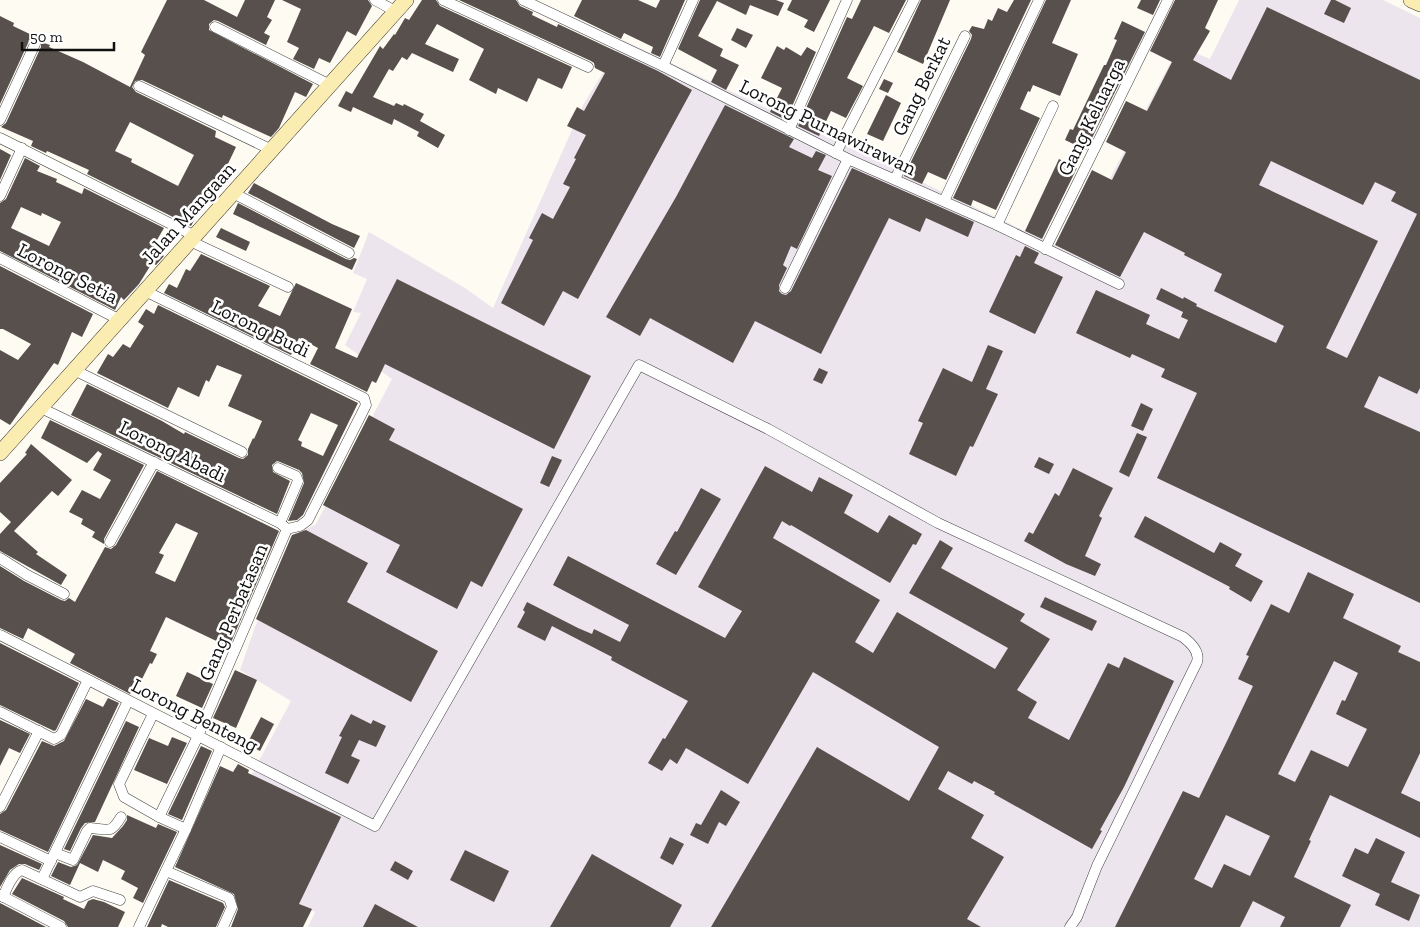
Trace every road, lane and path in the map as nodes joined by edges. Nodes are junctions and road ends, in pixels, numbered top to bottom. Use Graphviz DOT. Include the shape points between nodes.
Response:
graph roads {
  1 [pos="376,0"];
  2 [pos="406,0"];
  3 [pos="443,0"];
  4 [pos="523,0"];
  5 [pos="693,0"];
  6 [pos="847,0"];
  7 [pos="914,0"];
  8 [pos="1040,0"];
  9 [pos="1168,0"];
  10 [pos="1411,0"];
  11 [pos="1420,4"];
  12 [pos="395,12"];
  13 [pos="215,27"];
  14 [pos="964,36"];
  15 [pos="36,44"];
  16 [pos="663,66"];
  17 [pos="588,68"];
  18 [pos="330,85"];
  19 [pos="140,86"];
  20 [pos="1053,106"];
  21 [pos="0,120"];
  22 [pos="789,130"];
  23 [pos="0,138"];
  24 [pos="22,148"];
  25 [pos="272,150"];
  26 [pos="836,153"];
  27 [pos="848,159"];
  28 [pos="895,179"];
  29 [pos="233,193"];
  30 [pos="0,196"];
  31 [pos="944,201"];
  32 [pos="997,225"];
  33 [pos="192,238"];
  34 [pos="1045,249"];
  35 [pos="349,253"];
  36 [pos="0,258"];
  37 [pos="1119,284"];
  38 [pos="288,287"];
  39 [pos="785,288"];
  40 [pos="145,291"];
  41 [pos="120,320"];
  42 [pos="74,370"];
  43 [pos="41,408"];
  44 [pos="242,452"];
  45 [pos="0,453"];
  46 [pos="154,462"];
  47 [pos="278,468"];
  48 [pos="283,526"];
  49 [pos="110,542"];
  50 [pos="0,558"];
  51 [pos="64,594"];
  52 [pos="0,635"];
  53 [pos="88,680"];
  54 [pos="128,701"];
  55 [pos="0,712"];
  56 [pos="153,714"];
  57 [pos="40,731"];
  58 [pos="198,736"];
  59 [pos="221,747"];
  60 [pos="0,807"];
  61 [pos="121,817"];
  62 [pos="159,817"];
  63 [pos="71,819"];
  64 [pos="90,828"];
  65 [pos="186,829"];
  66 [pos="0,837"];
  67 [pos="53,857"];
  68 [pos="166,871"];
  69 [pos="42,879"];
  70 [pos="1,896"];
  71 [pos="120,900"];
  72 [pos="61,927"];
  73 [pos="139,927"];
  74 [pos="223,927"];
  75 [pos="1070,927"];
  1 -- 12 [label="street"];
  2 -- 12 [label="street, Jalan Mangaan"];
  3 -- 17 [label="street"];
  4 -- 16 [label="street, Lorong Purnawirawan"];
  5 -- 16 [label="street"];
  6 -- 22 [label="street"];
  7 -- 26 [label="street"];
  8 -- 31 [label="street"];
  9 -- 34 [label="street, Gang Keluarga"];
  10 -- 11 [label="street"];
  12 -- 18 [label="street, Jalan Mangaan"];
  13 -- 18 [label="street"];
  14 -- 28 [label="street, Gang Berkat"];
  15 -- 21 [label="street"];
  16 -- 22 [label="street, Lorong Purnawirawan"];
  18 -- 25 [label="street, Jalan Mangaan"];
  19 -- 25 [label="street"];
  20 -- 32 [label="street"];
  22 -- 26 [label="street, Lorong Purnawirawan"];
  23 -- 24 [label="street"];
  24 -- 30 [label="street"];
  24 -- 33 [label="street"];
  25 -- 29 [label="street, Jalan Mangaan"];
  26 -- 27 [label="street, Lorong Purnawirawan"];
  27 -- 28 [label="street, Lorong Purnawirawan"];
  27 -- 39 [label="street"];
  28 -- 31 [label="street, Lorong Purnawirawan"];
  29 -- 33 [label="street, Jalan Mangaan"];
  29 -- 35 [label="street"];
  31 -- 32 [label="street, Lorong Purnawirawan"];
  32 -- 34 [label="street, Lorong Purnawirawan"];
  33 -- 38 [label="street"];
  33 -- 40 [label="street, Jalan Mangaan"];
  34 -- 37 [label="street, Lorong Purnawirawan"];
  36 -- 41 [label="street, Lorong Setia"];
  40 -- 41 [label="street, Jalan Mangaan"];
  40 -- 48 [label="street, Lorong Budi" via="361,396 365,401 366,405 308,520 300,526"];
  41 -- 42 [label="street, Jalan Mangaan"];
  42 -- 43 [label="street, Jalan Mangaan"];
  42 -- 44 [label="street"];
  43 -- 45 [label="street, Jalan Mangaan"];
  43 -- 46 [label="street, Lorong Abadi"];
  46 -- 48 [label="street, Lorong Abadi"];
  46 -- 49 [label="street"];
  47 -- 48 [label="street, Gang Perbatasan" via="296,476 298,482"];
  48 -- 58 [label="street, Gang Perbatasan"];
  50 -- 51 [label="street"];
  52 -- 53 [label="street, Lorong Benteng"];
  53 -- 54 [label="street, Lorong Benteng"];
  53 -- 57 [label="street" via="61,735 54,739"];
  54 -- 56 [label="street, Lorong Benteng"];
  54 -- 63 [label="street"];
  55 -- 57 [label="street"];
  56 -- 58 [label="street, Lorong Benteng"];
  56 -- 62 [label="street" via="119,784 124,797"];
  57 -- 60 [label="street"];
  58 -- 59 [label="street, Lorong Benteng"];
  58 -- 62 [label="street, Gang Perbatasan"];
  59 -- 65 [label="street"];
  59 -- 75 [label="street, Lorong Benteng" via="375,826 639,365 768,429 938,523 1190,642 1198,655 1198,662"];
  61 -- 64 [label="street" via="109,830"];
  62 -- 65 [label="street"];
  63 -- 64 [label="street"];
  63 -- 67 [label="street"];
  64 -- 67 [label="street" via="73,860"];
  65 -- 68 [label="street"];
  66 -- 67 [label="street"];
  67 -- 69 [label="street"];
  68 -- 73 [label="street"];
  68 -- 74 [label="street" via="229,898 232,907"];
  69 -- 70 [label="street" via="18,871"];
  69 -- 71 [label="street" via="80,896 93,891"];
  70 -- 72 [label="street"];
}
